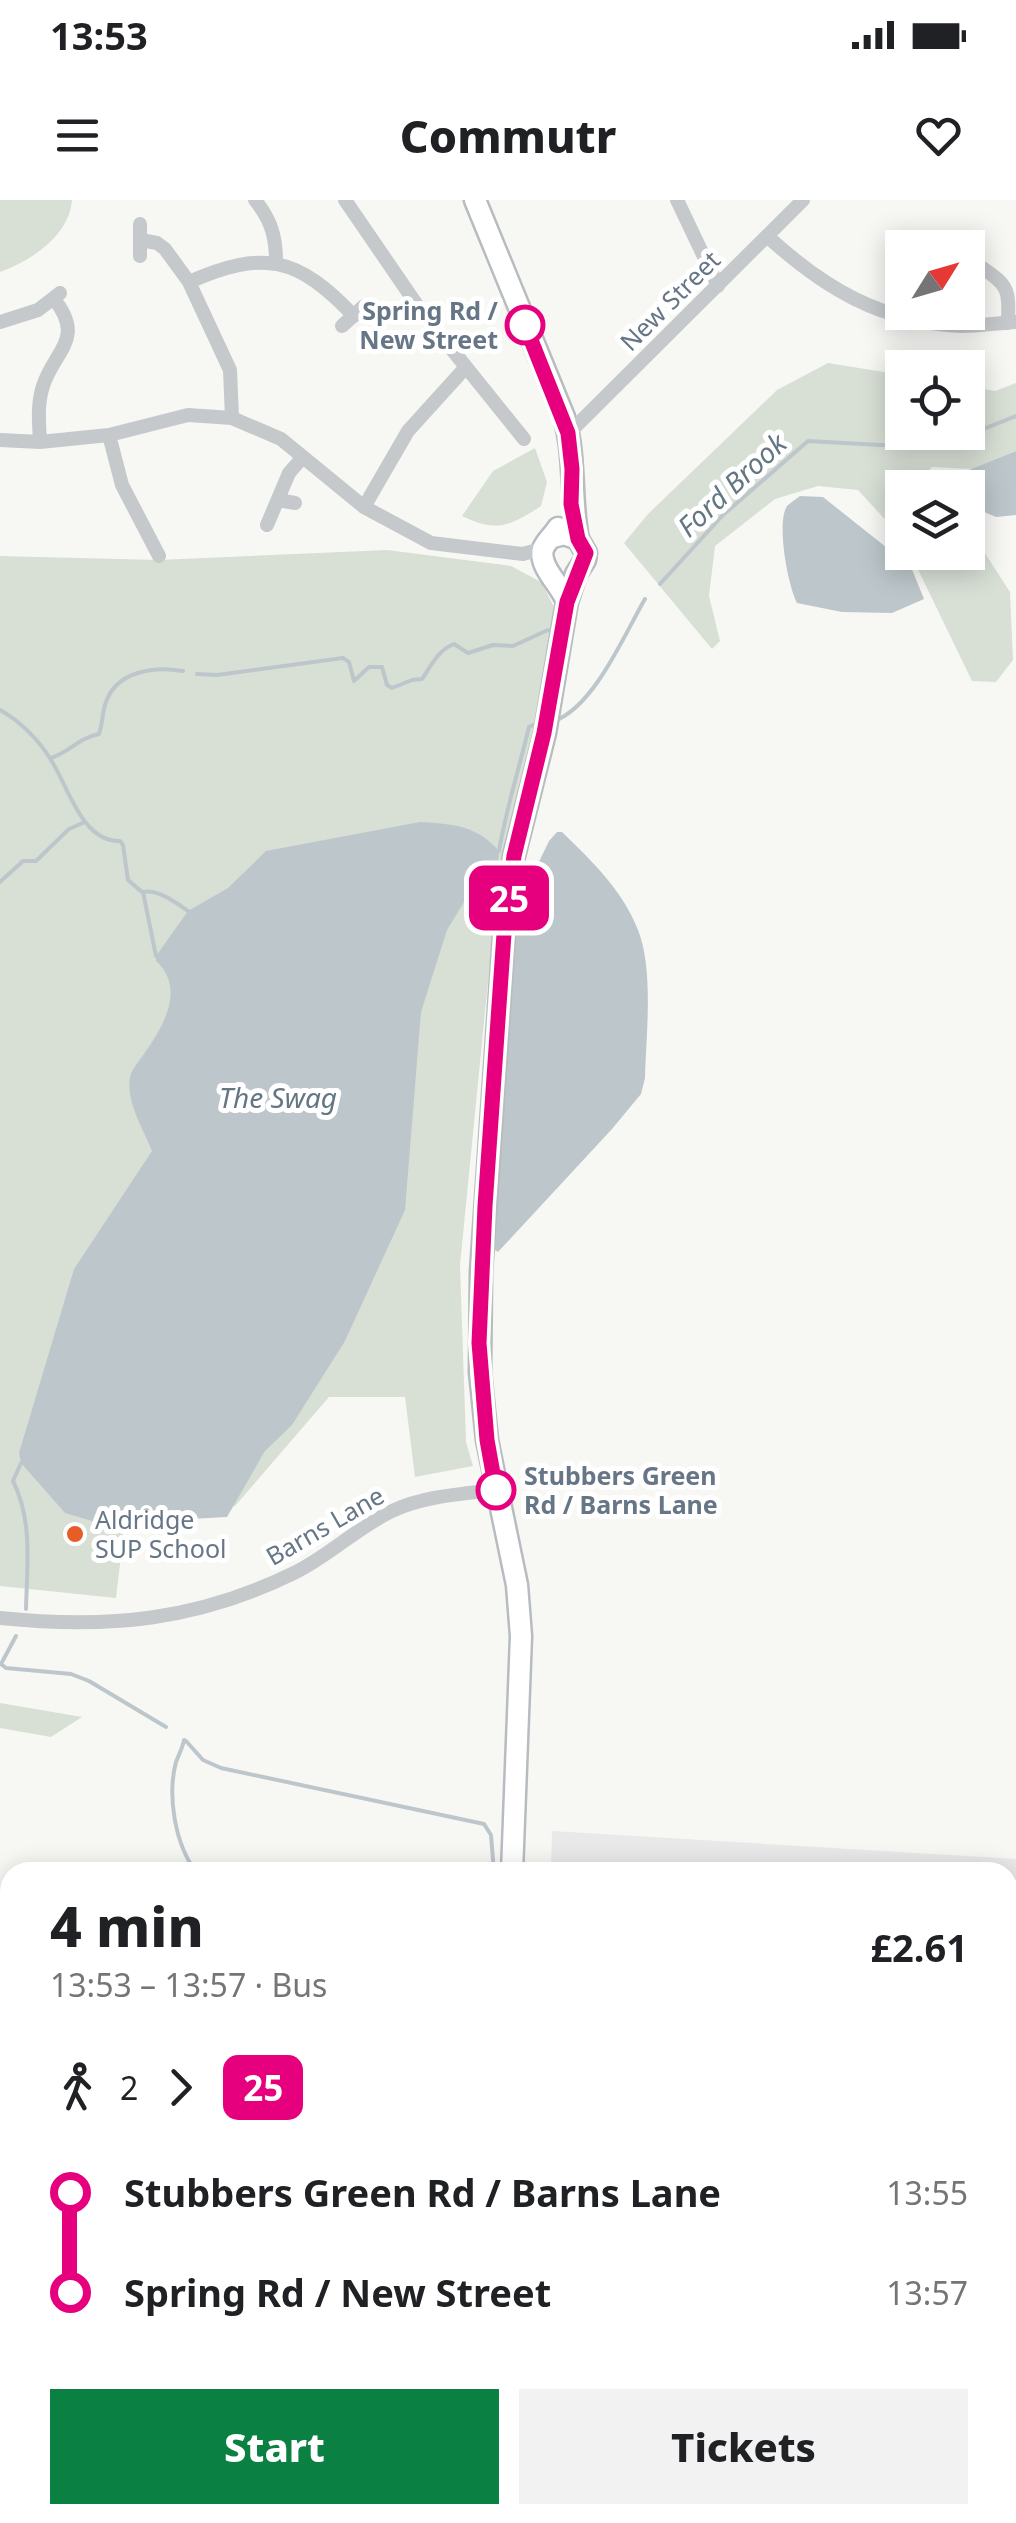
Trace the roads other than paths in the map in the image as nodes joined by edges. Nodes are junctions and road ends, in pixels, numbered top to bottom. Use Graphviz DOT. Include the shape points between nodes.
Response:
graph roads {
  1 [pos="255,200"];
  2 [pos="475,200"];
  3 [pos="677,200"];
  4 [pos="803,200"];
  5 [pos="344,205"];
  6 [pos="767,236"];
  7 [pos="140,256"];
  8 [pos="276,262"];
  9 [pos="985,268"];
  10 [pos="190,282"];
  11 [pos="718,286"];
  12 [pos="353,316"];
  13 [pos="0,322"];
  14 [pos="1012,323"];
  15 [pos="466,367"];
  16 [pos="232,418"];
  17 [pos="568,433"];
  18 [pos="109,436"];
  19 [pos="516,436"];
  20 [pos="0,440"];
  21 [pos="40,442"];
  22 [pos="303,456"];
  23 [pos="278,500"];
  24 [pos="296,503"];
  25 [pos="571,504"];
  26 [pos="364,506"];
  27 [pos="157,513"];
  28 [pos="142,522"];
  29 [pos="267,525"];
  30 [pos="578,539"];
  31 [pos="159,556"];
  32 [pos="543,556"];
  33 [pos="576,574"];
  34 [pos="567,602"];
  35 [pos="496,1490"];
  36 [pos="0,1618"];
  37 [pos="512,1862"];
  1 -- 8 [label="street" via="276,238"];
  2 -- 17 [label="street"];
  3 -- 11 [label="street"];
  4 -- 6 [label="street, New Street"];
  5 -- 15 [label="street"];
  6 -- 11 [label="street, New Street"];
  6 -- 14 [label="street" via="844,296 883,311 925,323"];
  7 -- 10 [label="street" via="140,232 166,249"];
  8 -- 10 [label="street" via="248,261"];
  8 -- 12 [label="street" via="319,282"];
  9 -- 14 [label="street" via="1004,283"];
  10 -- 16 [label="street" via="230,370"];
  11 -- 17 [label="street, New Street"];
  13 -- 21 [label="street" via="57,296 68,333 40,397"];
  15 -- 19 [label="street"];
  15 -- 26 [label="street" via="408,431"];
  16 -- 18 [label="street" via="188,415"];
  16 -- 22 [label="street"];
  17 -- 25 [label="street"];
  18 -- 21 [label="street"];
  18 -- 28 [label="street" via="122,486"];
  20 -- 21 [label="street"];
  22 -- 23 [label="street"];
  22 -- 26 [label="street"];
  23 -- 24 [label="street"];
  23 -- 29 [label="street"];
  25 -- 30 [label="street"];
  25 -- 32 [label="street"];
  26 -- 32 [label="street" via="431,543"];
  27 -- 28 [label="street"];
  28 -- 31 [label="street"];
  30 -- 32 [label="street" via="564,534"];
  30 -- 33 [label="street" via="586,553"];
  32 -- 33 [label="street" via="568,577"];
  32 -- 34 [label="street"];
  33 -- 34 [label="street"];
  34 -- 35 [label="street" via="510,886 488,1158 479,1343"];
  35 -- 36 [label="street, Barns Lane" via="428,1499 390,1512 297,1571 192,1612 102,1624"];
  35 -- 37 [label="street" via="521,1636"];
}
